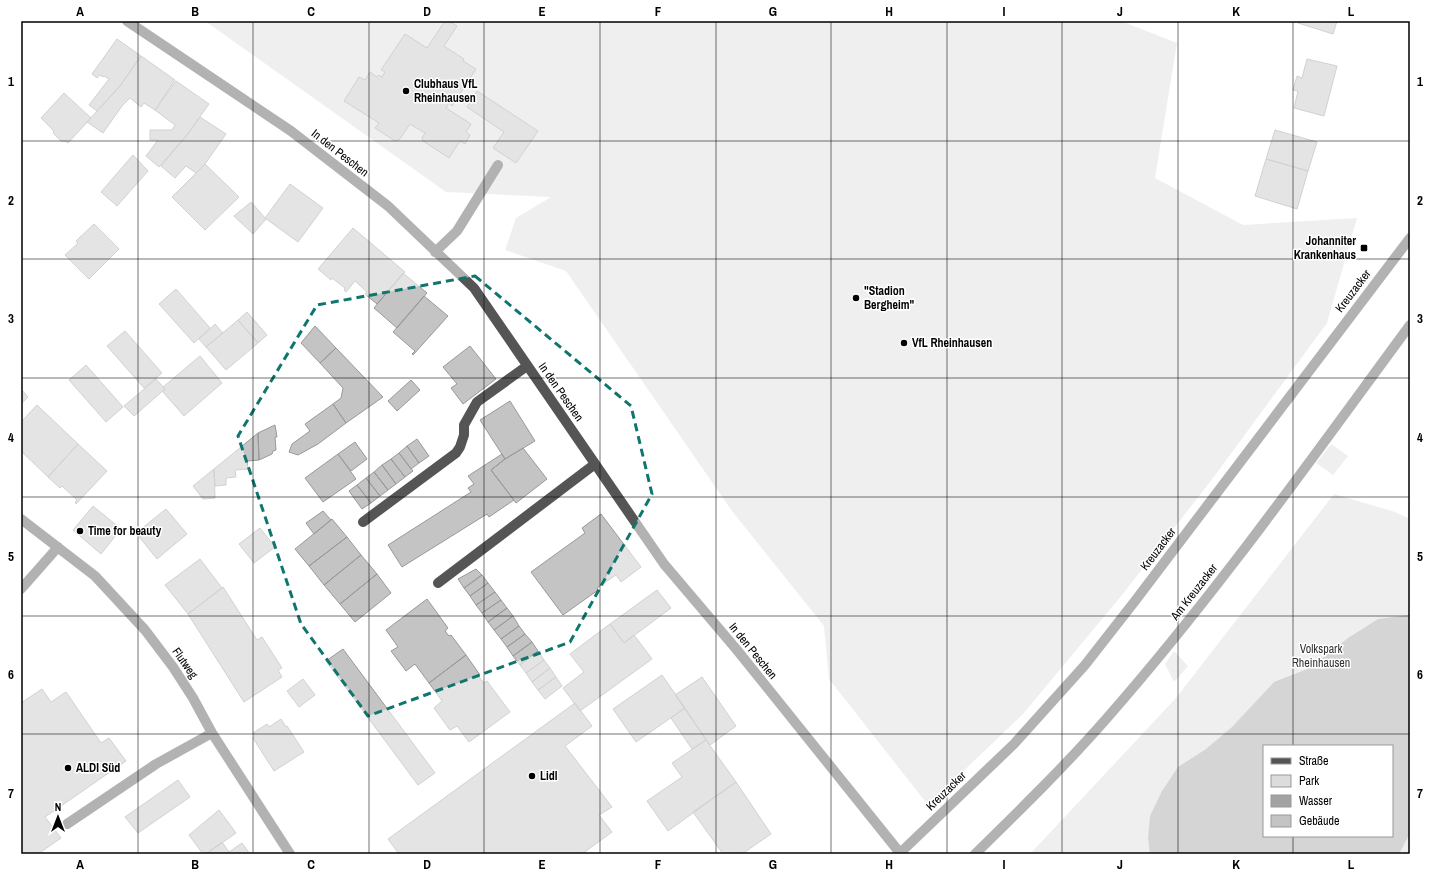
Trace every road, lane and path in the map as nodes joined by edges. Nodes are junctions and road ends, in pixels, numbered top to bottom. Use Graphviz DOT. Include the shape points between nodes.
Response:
graph roads {
  1 [pos="127,21"];
  2 [pos="498,165"];
  3 [pos="1410,238"];
  4 [pos="436,252"];
  5 [pos="1410,326"];
  6 [pos="527,366"];
  7 [pos="595,464"];
  8 [pos="21,519"];
  9 [pos="363,522"];
  10 [pos="58,546"];
  11 [pos="438,583"];
  12 [pos="21,589"];
  13 [pos="212,733"];
  14 [pos="67,824"];
  15 [pos="290,854"];
  16 [pos="900,854"];
  17 [pos="975,854"];
  1 -- 4 [label="street, In den Peschen" via="290,131 388,206"];
  2 -- 4 [label="street" via="457,231"];
  3 -- 16 [label="street, Kreuzacker" via="1085,665 1014,744"];
  4 -- 6 [label="street, In den Peschen" via="474,288"];
  5 -- 17 [label="street, Am Kreuzacker" via="1244,550 1172,641 1107,719"];
  6 -- 7 [label="street, In den Peschen"];
  6 -- 9 [label="street" via="477,402 464,425 464,435 456,454"];
  7 -- 11 [label="street"];
  7 -- 16 [label="street, In den Peschen" via="664,564 737,650"];
  8 -- 10 [label="street, Flutweg"];
  10 -- 12 [label="street"];
  10 -- 13 [label="street, Flutweg" via="95,576 145,630 173,667"];
  13 -- 14 [label="street" via="156,764"];
  13 -- 15 [label="street, Flutweg"];
}
